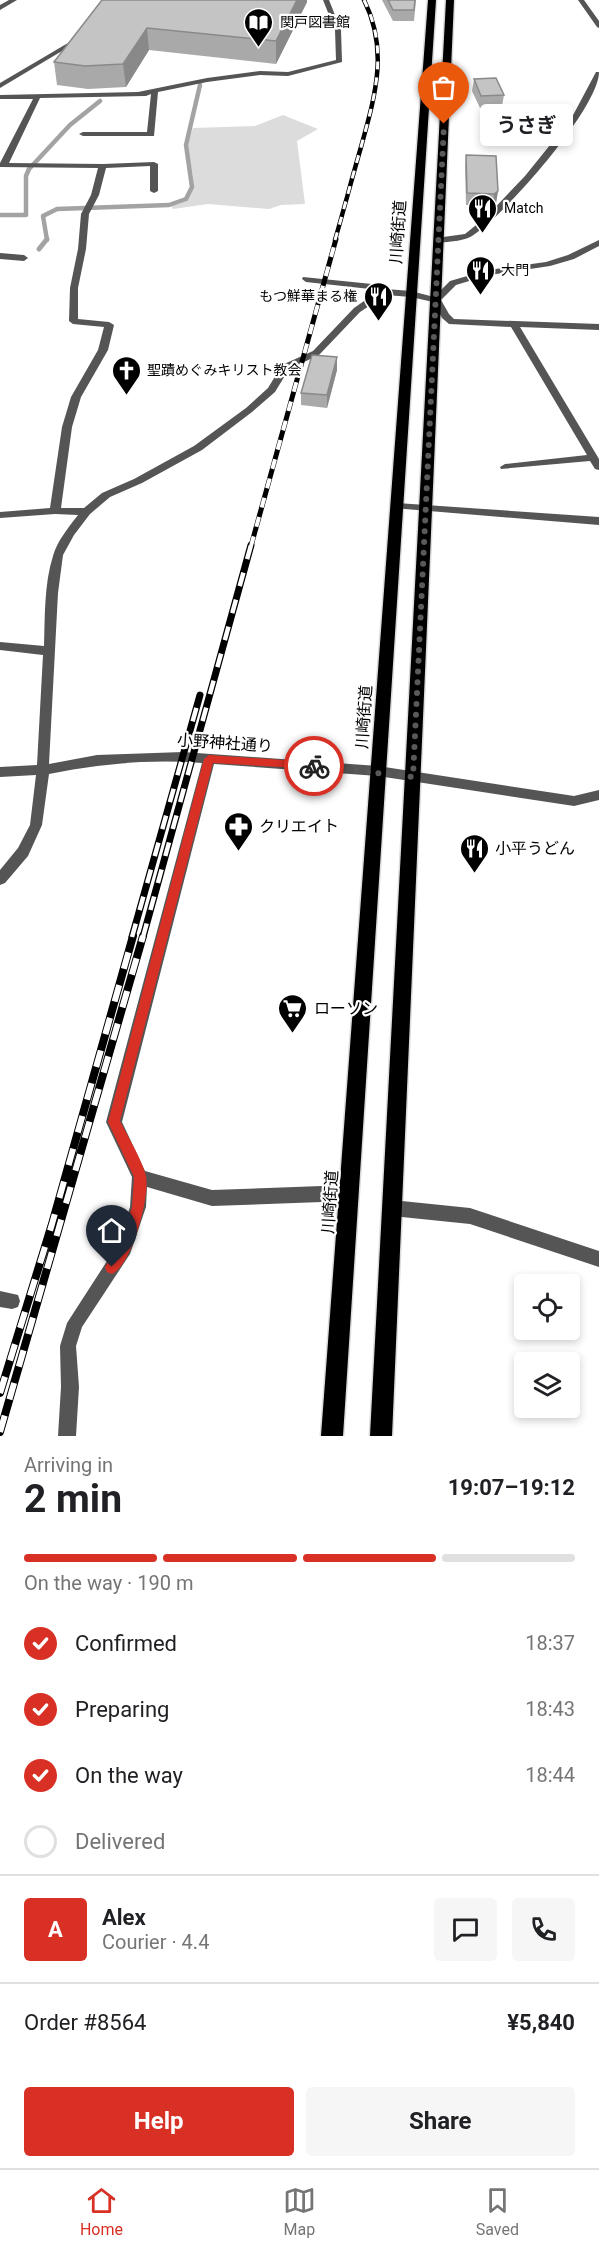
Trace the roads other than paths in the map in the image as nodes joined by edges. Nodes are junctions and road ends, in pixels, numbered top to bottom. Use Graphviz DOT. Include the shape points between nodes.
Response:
graph roads {
  1 [pos="14,0"];
  2 [pos="326,0"];
  3 [pos="432,0"];
  4 [pos="450,0"];
  5 [pos="581,0"];
  6 [pos="0,8"];
  7 [pos="84,26"];
  8 [pos="599,26"];
  9 [pos="599,74"];
  10 [pos="0,86"];
  11 [pos="201,90"];
  12 [pos="155,93"];
  13 [pos="139,94"];
  14 [pos="0,97"];
  15 [pos="37,97"];
  16 [pos="83,134"];
  17 [pos="2,165"];
  18 [pos="103,166"];
  19 [pos="154,191"];
  20 [pos="439,240"];
  21 [pos="599,243"];
  22 [pos="0,256"];
  23 [pos="24,258"];
  24 [pos="306,279"];
  25 [pos="384,292"];
  26 [pos="411,294"];
  27 [pos="436,300"];
  28 [pos="515,326"];
  29 [pos="599,327"];
  30 [pos="593,457"];
  31 [pos="505,467"];
  32 [pos="599,467"];
  33 [pos="397,506"];
  34 [pos="426,509"];
  35 [pos="55,511"];
  36 [pos="86,512"];
  37 [pos="0,515"];
  38 [pos="599,521"];
  39 [pos="0,645"];
  40 [pos="49,651"];
  41 [pos="209,759"];
  42 [pos="43,770"];
  43 [pos="378,771"];
  44 [pos="0,772"];
  45 [pos="413,777"];
  46 [pos="599,795"];
  47 [pos="0,879"];
  48 [pos="140,1177"];
  49 [pos="349,1195"];
  50 [pos="392,1208"];
  51 [pos="599,1258"];
  52 [pos="67,1436"];
  53 [pos="332,1436"];
  54 [pos="381,1436"];
  1 -- 6 [label="street"];
  2 -- 13 [label="street" via="338,30 340,61 288,74 249,75"];
  3 -- 26 [label="main road, 川崎街道"];
  4 -- 20 [label="main road"];
  5 -- 8 [label="street"];
  7 -- 10 [label="street" via="70,44"];
  9 -- 20 [label="street" via="574,120 489,219 467,236"];
  11 -- 12 [label="street"];
  12 -- 13 [label="street"];
  12 -- 16 [label="street" via="151,134"];
  13 -- 15 [label="street"];
  14 -- 15 [label="street"];
  15 -- 17 [label="street"];
  17 -- 18 [label="street"];
  18 -- 19 [label="street" via="154,164"];
  18 -- 35 [label="street" via="86,214 73,321 109,325 103,350 76,397 67,427"];
  20 -- 27 [label="main road"];
  21 -- 27 [label="street" via="548,264 453,283"];
  22 -- 23 [label="street"];
  24 -- 25 [label="street"];
  25 -- 26 [label="street"];
  25 -- 36 [label="street" via="357,310 316,353 285,368 272,390 198,448 106,495"];
  26 -- 27 [label="street"];
  26 -- 33 [label="main road, 川崎街道"];
  27 -- 28 [label="street" via="452,322"];
  27 -- 34 [label="main road"];
  28 -- 29 [label="street"];
  28 -- 30 [label="street"];
  30 -- 31 [label="street"];
  30 -- 32 [label="street"];
  33 -- 34 [label="street"];
  33 -- 43 [label="main road, 川崎街道"];
  34 -- 38 [label="street"];
  34 -- 45 [label="main road"];
  35 -- 36 [label="street"];
  35 -- 37 [label="street"];
  36 -- 40 [label="street" via="58,555"];
  39 -- 40 [label="street"];
  40 -- 42 [label="street"];
  41 -- 42 [label="street, 小野神社通り" via="154,756 98,760"];
  41 -- 43 [label="street, 小野神社通り"];
  41 -- 48 [label="street" via="114,1122"];
  42 -- 44 [label="street, 小野神社通り"];
  42 -- 47 [label="street" via="36,825 23,852"];
  43 -- 45 [label="street, 小野神社通り"];
  43 -- 49 [label="main road, 川崎街道"];
  45 -- 46 [label="street, 小野神社通り" via="574,801"];
  45 -- 50 [label="main road"];
  48 -- 49 [label="street" via="212,1198"];
  48 -- 52 [label="street" via="138,1207 124,1248 75,1323 68,1346"];
  49 -- 53 [label="main road, 川崎街道"];
  50 -- 51 [label="street" via="470,1216"];
  50 -- 54 [label="main road"];
}
